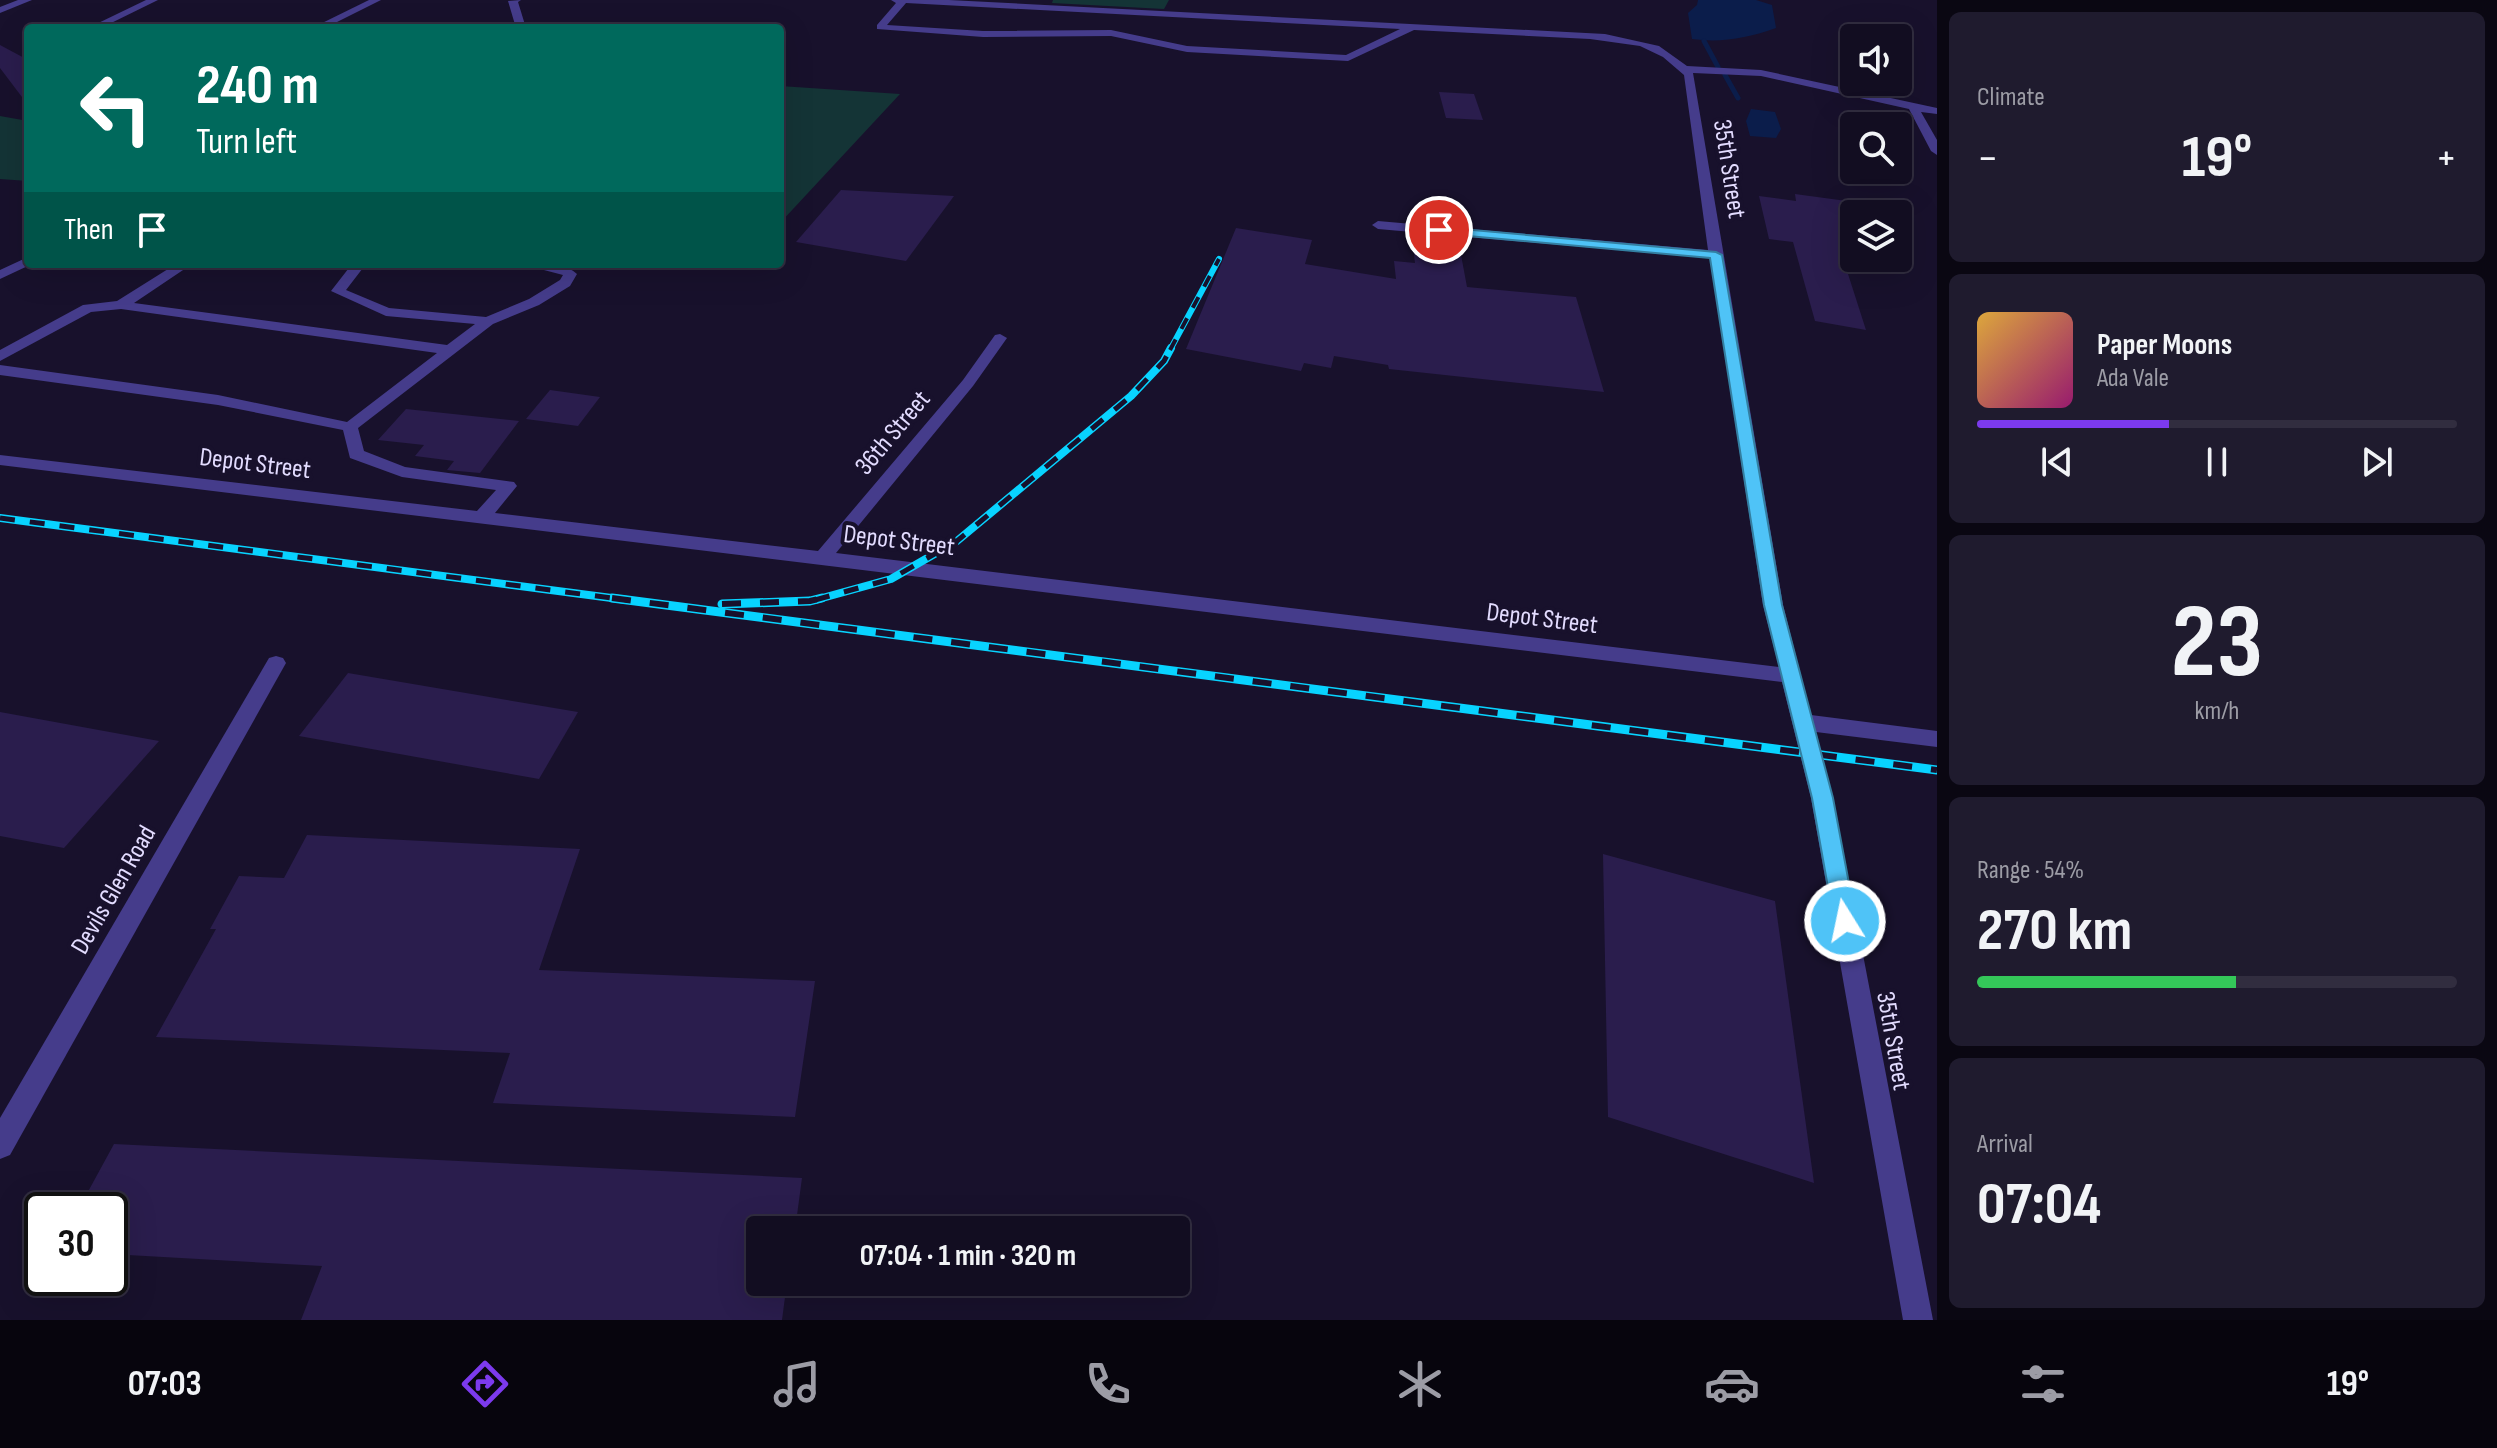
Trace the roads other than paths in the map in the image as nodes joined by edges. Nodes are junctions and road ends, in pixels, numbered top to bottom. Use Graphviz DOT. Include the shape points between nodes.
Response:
graph roads {
  1 [pos="27,0"];
  2 [pos="153,0"];
  3 [pos="376,0"];
  4 [pos="516,0"];
  5 [pos="896,0"];
  6 [pos="904,0"];
  7 [pos="0,10"];
  8 [pos="1118,12"];
  9 [pos="102,24"];
  10 [pos="325,24"];
  11 [pos="519,24"];
  12 [pos="1414,27"];
  13 [pos="1111,33"];
  14 [pos="1685,69"];
  15 [pos="1913,107"];
  16 [pos="1937,111"];
  17 [pos="1937,151"];
  18 [pos="1378,225"];
  19 [pos="1716,255"];
  20 [pos="24,263"];
  21 [pos="179,268"];
  22 [pos="356,268"];
  23 [pos="556,268"];
  24 [pos="0,275"];
  25 [pos="121,305"];
  26 [pos="488,321"];
  27 [pos="1000,338"];
  28 [pos="449,350"];
  29 [pos="0,356"];
  30 [pos="0,370"];
  31 [pos="350,427"];
  32 [pos="0,460"];
  33 [pos="482,517"];
  34 [pos="822,558"];
  35 [pos="276,663"];
  36 [pos="1791,676"];
  37 [pos="1803,722"];
  38 [pos="1937,739"];
  39 [pos="0,1145"];
  40 [pos="1918,1320"];
  1 -- 7 [label="street"];
  2 -- 9 [label="street"];
  3 -- 10 [label="street"];
  4 -- 11 [label="street"];
  5 -- 6 [label="street"];
  6 -- 8 [label="street"];
  6 -- 13 [label="street" via="880,27 983,34"];
  8 -- 12 [label="street"];
  8 -- 13 [label="street"];
  12 -- 13 [label="street" via="1348,58 1187,49"];
  12 -- 14 [label="street" via="1641,42 1663,50"];
  14 -- 15 [label="street" via="1761,73"];
  14 -- 19 [label="street, 35th Street"];
  15 -- 16 [label="street"];
  15 -- 17 [label="street"];
  18 -- 19 [label="street"];
  19 -- 36 [label="street, 35th Street" via="1773,605"];
  20 -- 24 [label="street"];
  21 -- 25 [label="street"];
  22 -- 26 [label="street" via="338,291 386,312"];
  23 -- 26 [label="street" via="570,274 565,283"];
  25 -- 28 [label="street"];
  25 -- 29 [label="street" via="88,308"];
  26 -- 28 [label="street"];
  27 -- 34 [label="street, 36th Street"];
  28 -- 31 [label="street"];
  30 -- 31 [label="street" via="218,400"];
  31 -- 33 [label="street" via="356,454 402,472 508,486"];
  32 -- 33 [label="street, Depot Street"];
  33 -- 34 [label="street, Depot Street"];
  34 -- 36 [label="street, Depot Street"];
  35 -- 39 [label="street, Devils Glen Road"];
  36 -- 37 [label="street, 35th Street"];
  37 -- 38 [label="street"];
  37 -- 40 [label="street, 35th Street" via="1822,798"];
}
